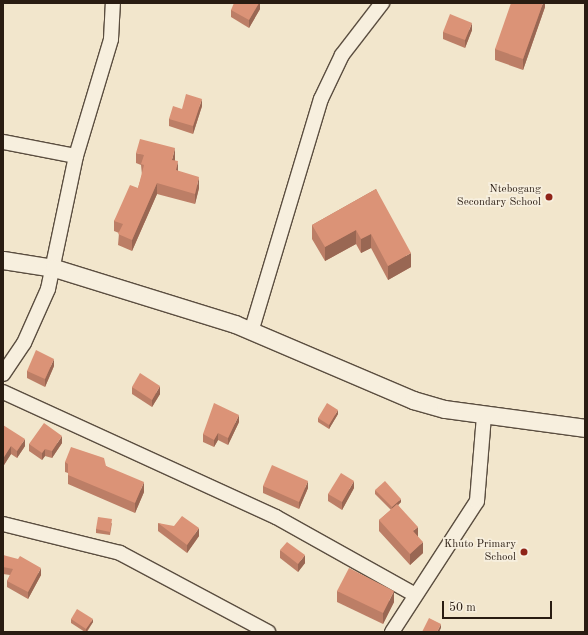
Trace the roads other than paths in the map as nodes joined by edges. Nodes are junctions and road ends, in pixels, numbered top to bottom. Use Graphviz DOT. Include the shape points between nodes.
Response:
graph roads {
  1 [pos="113,3"];
  2 [pos="382,3"];
  3 [pos="3,142"];
  4 [pos="76,156"];
  5 [pos="3,260"];
  6 [pos="54,268"];
  7 [pos="251,332"];
  8 [pos="3,374"];
  9 [pos="3,392"];
  10 [pos="484,415"];
  11 [pos="585,428"];
  12 [pos="3,524"];
  13 [pos="414,594"];
  14 [pos="268,632"];
  15 [pos="392,632"];
  1 -- 4 [label="street" via="111,39"];
  2 -- 7 [label="street" via="342,55 321,99"];
  3 -- 4 [label="street"];
  4 -- 6 [label="street"];
  5 -- 6 [label="street"];
  6 -- 7 [label="street" via="147,295"];
  6 -- 8 [label="street" via="44,302 24,344"];
  7 -- 10 [label="street" via="413,400"];
  9 -- 13 [label="street" via="276,518"];
  10 -- 11 [label="street"];
  10 -- 13 [label="street" via="477,501"];
  12 -- 14 [label="street" via="120,553"];
  13 -- 15 [label="street"];
}
